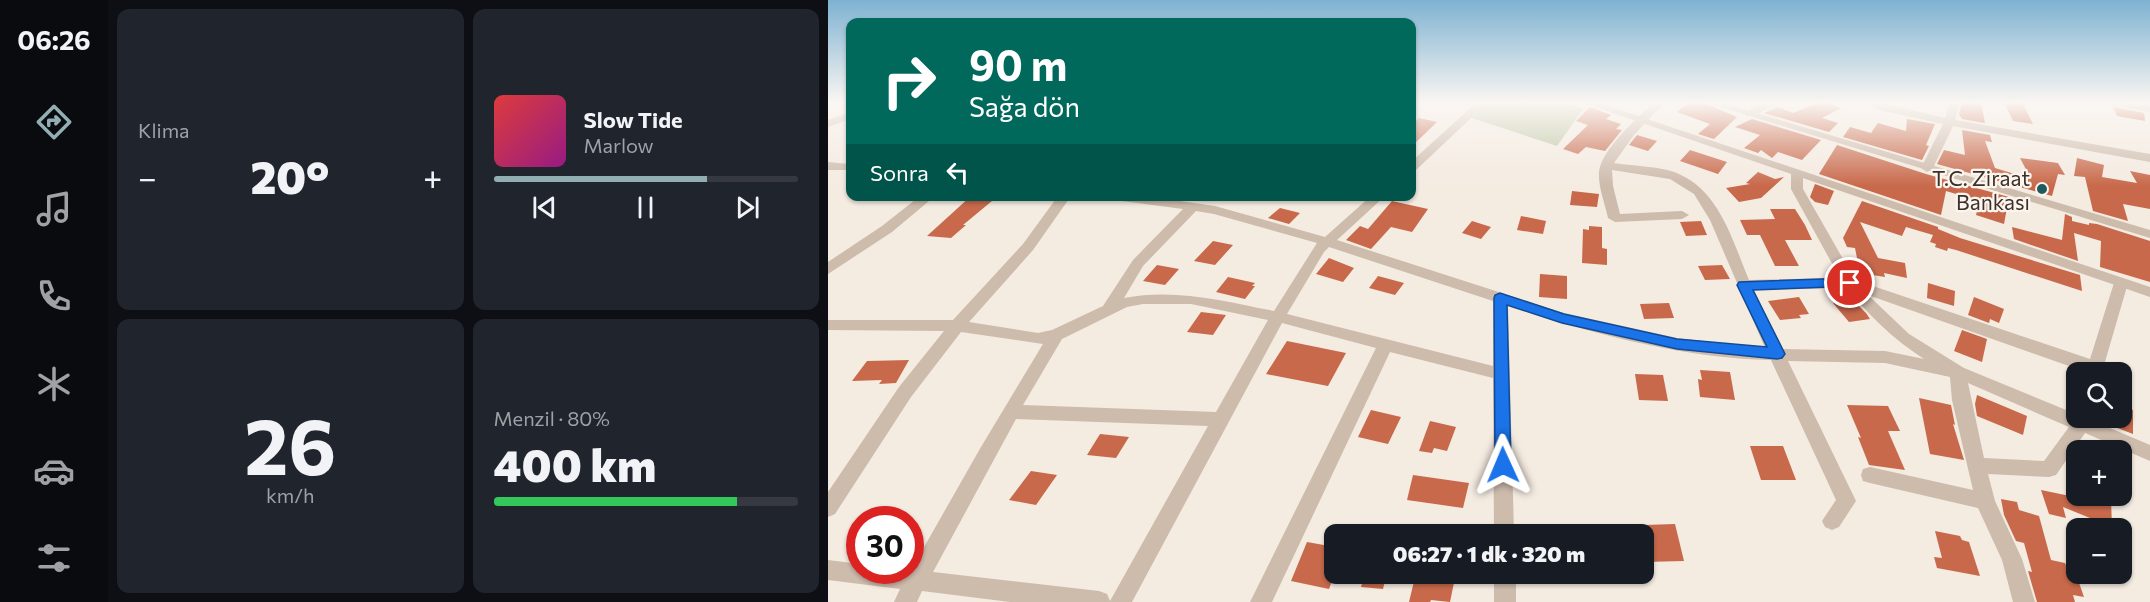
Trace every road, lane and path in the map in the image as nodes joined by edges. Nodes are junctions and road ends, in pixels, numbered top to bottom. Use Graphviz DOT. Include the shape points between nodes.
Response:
graph roads {
  1 [pos="1452,130"];
  2 [pos="1633,130"];
  3 [pos="1670,130"];
  4 [pos="1817,130"];
  5 [pos="1945,130"];
  6 [pos="1994,130"];
  7 [pos="2150,158"];
  8 [pos="1416,162"];
  9 [pos="1606,165"];
  10 [pos="828,166"];
  11 [pos="846,167"];
  12 [pos="1927,168"];
  13 [pos="1797,174"];
  14 [pos="923,201"];
  15 [pos="1061,201"];
  16 [pos="1150,201"];
  17 [pos="1373,201"];
  18 [pos="1193,207"];
  19 [pos="1682,215"];
  20 [pos="2150,234"];
  21 [pos="1328,242"];
  22 [pos="828,269"];
  23 [pos="1850,283"];
  24 [pos="2121,283"];
  25 [pos="1744,285"];
  26 [pos="2150,292"];
  27 [pos="1500,298"];
  28 [pos="1109,309"];
  29 [pos="1278,317"];
  30 [pos="828,325"];
  31 [pos="957,326"];
  32 [pos="1056,335"];
  33 [pos="1386,344"];
  34 [pos="1777,354"];
  35 [pos="2074,362"];
  36 [pos="2096,362"];
  37 [pos="1958,372"];
  38 [pos="1501,374"];
  39 [pos="1011,412"];
  40 [pos="2066,413"];
  41 [pos="1223,419"];
  42 [pos="2077,428"];
  43 [pos="2099,428"];
  44 [pos="2150,453"];
  45 [pos="1976,465"];
  46 [pos="1870,475"];
  47 [pos="1985,501"];
  48 [pos="828,508"];
  49 [pos="1832,520"];
  50 [pos="1504,524"];
  51 [pos="828,570"];
  52 [pos="846,572"];
  53 [pos="924,572"];
  54 [pos="924,582"];
  55 [pos="917,584"];
  56 [pos="1505,584"];
  57 [pos="905,602"];
  58 [pos="1099,602"];
  59 [pos="1120,602"];
  60 [pos="1261,602"];
  61 [pos="1505,602"];
  62 [pos="2024,602"];
  1 -- 8 [label="street"];
  2 -- 9 [label="street"];
  3 -- 13 [label="street"];
  4 -- 12 [label="street"];
  5 -- 12 [label="street"];
  6 -- 7 [label="street"];
  9 -- 19 [label="street" via="1605,180 1615,218"];
  9 -- 25 [label="street" via="1674,176 1699,192 1717,220"];
  10 -- 11 [label="street"];
  12 -- 20 [label="street"];
  13 -- 23 [label="street" via="1797,189"];
  13 -- 24 [label="street"];
  14 -- 22 [label="street"];
  15 -- 31 [label="street" via="1028,248"];
  16 -- 18 [label="street"];
  17 -- 21 [label="street"];
  18 -- 21 [label="street"];
  18 -- 28 [label="street" via="1138,263"];
  21 -- 27 [label="street"];
  21 -- 29 [label="street" via="1319,249"];
  23 -- 25 [label="street"];
  23 -- 35 [label="street"];
  23 -- 37 [label="street" via="1903,338"];
  24 -- 26 [label="street"];
  24 -- 36 [label="street"];
  25 -- 34 [label="street"];
  27 -- 34 [label="street" via="1562,318 1677,344"];
  27 -- 38 [label="street"];
  28 -- 29 [label="street" via="1143,298 1191,299"];
  28 -- 32 [label="street"];
  29 -- 33 [label="street"];
  29 -- 41 [label="street"];
  30 -- 31 [label="street"];
  31 -- 32 [label="street" via="1038,339"];
  31 -- 48 [label="street" via="905,392"];
  32 -- 39 [label="street"];
  33 -- 38 [label="street"];
  33 -- 60 [label="street"];
  34 -- 37 [label="street" via="1886,357"];
  34 -- 49 [label="street" via="1846,501"];
  37 -- 40 [label="street"];
  37 -- 45 [label="street"];
  38 -- 50 [label="street"];
  39 -- 41 [label="street"];
  39 -- 53 [label="street"];
  41 -- 59 [label="street"];
  42 -- 45 [label="street" via="2049,469"];
  43 -- 44 [label="street"];
  45 -- 47 [label="street"];
  46 -- 47 [label="street"];
  47 -- 62 [label="street" via="2012,559"];
  51 -- 52 [label="street"];
  54 -- 58 [label="street"];
  55 -- 57 [label="street"];
  56 -- 61 [label="street"];
}
